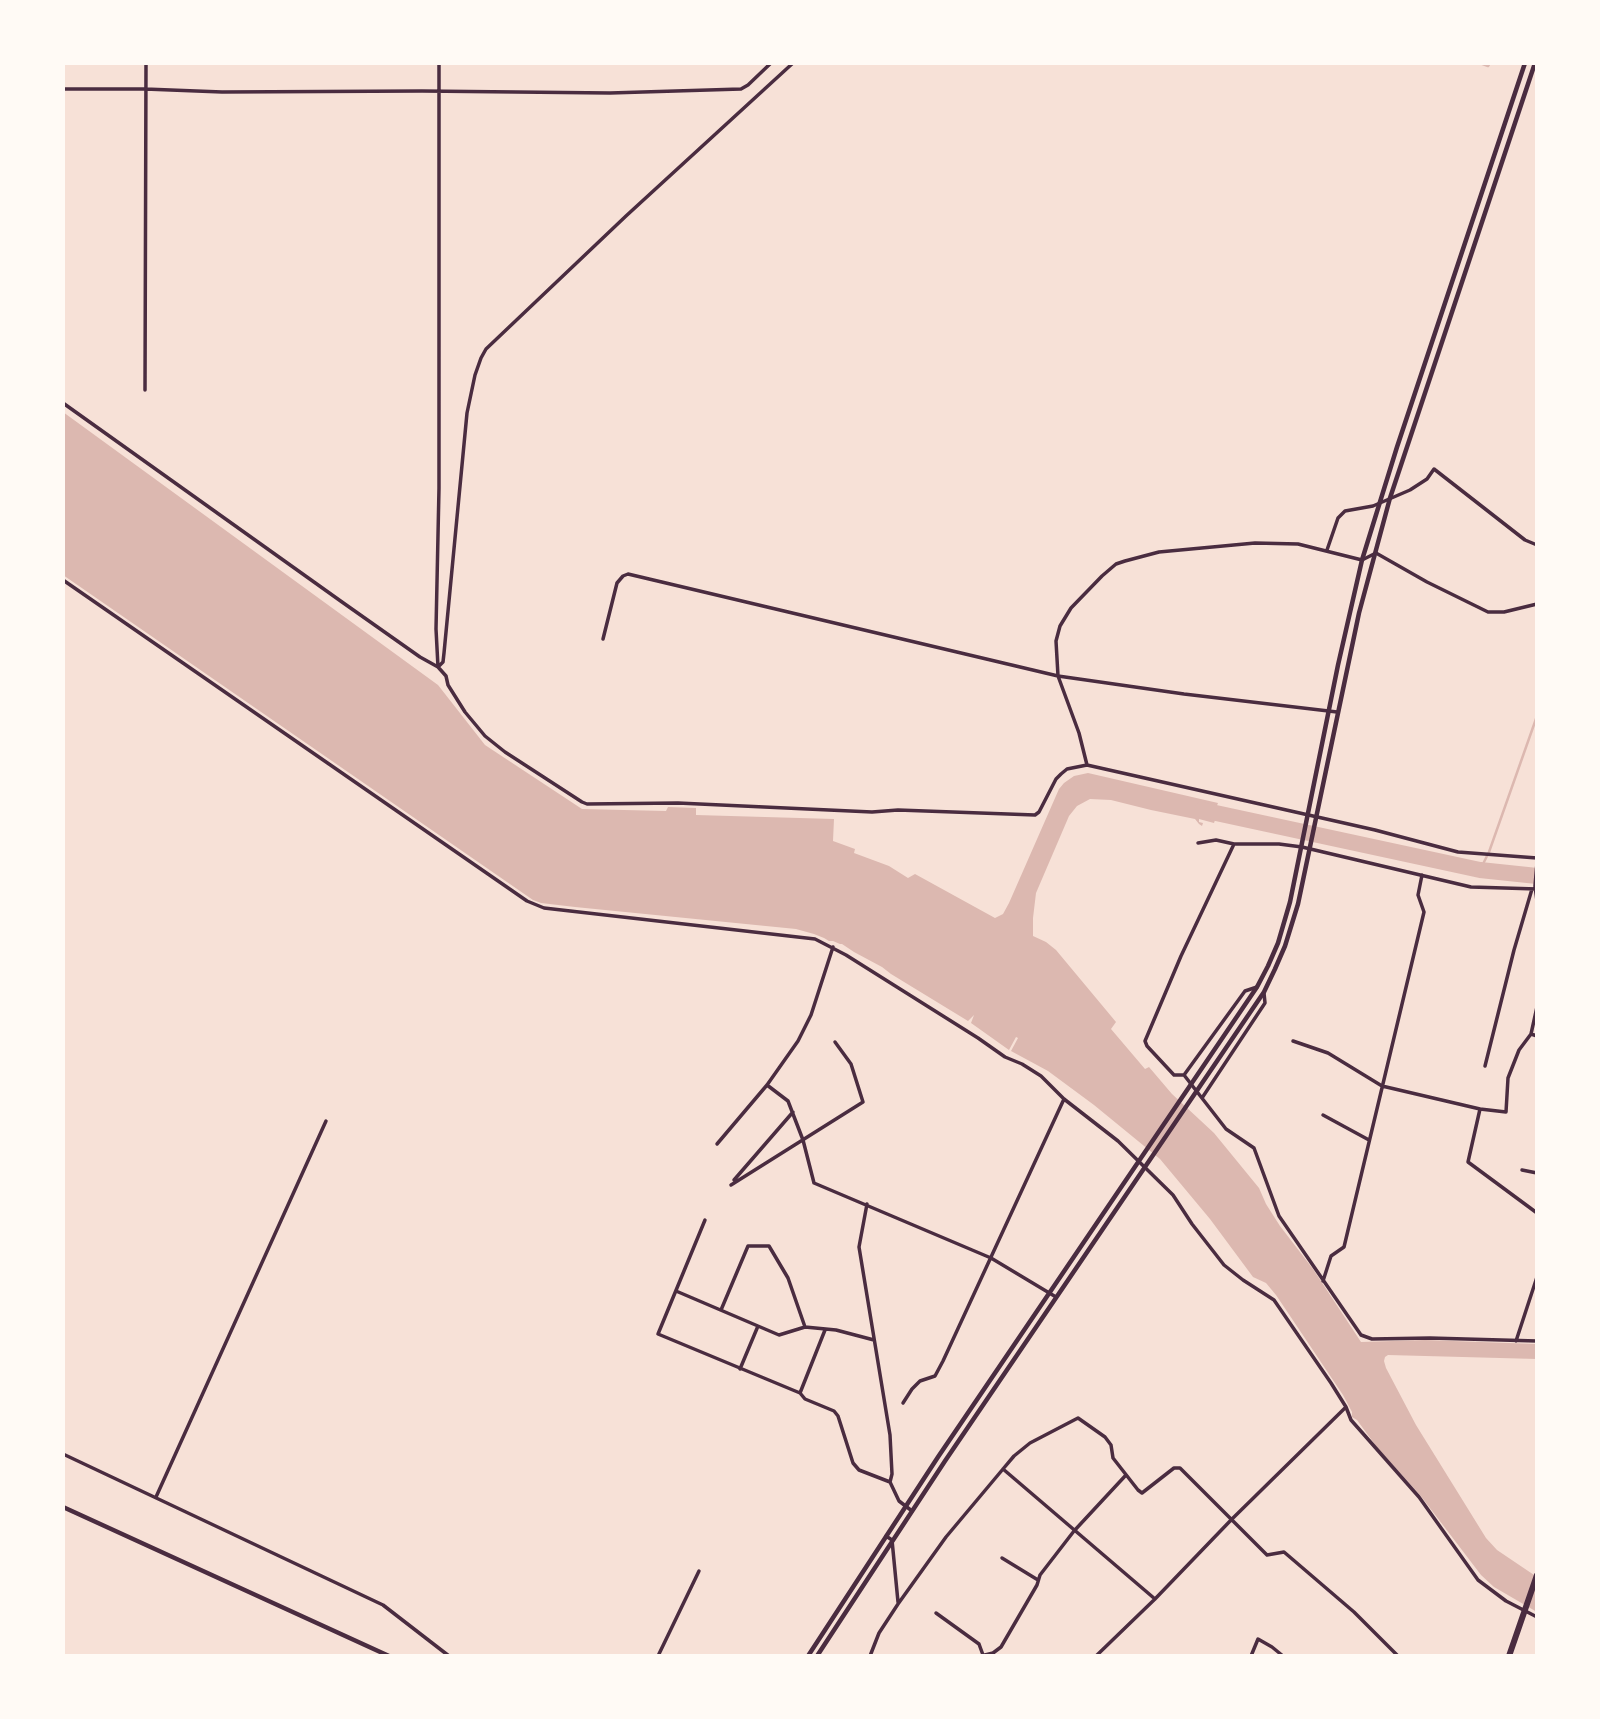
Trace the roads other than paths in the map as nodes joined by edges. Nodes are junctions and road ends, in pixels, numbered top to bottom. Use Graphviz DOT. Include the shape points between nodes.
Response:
graph roads {
  1 [pos="146,63"];
  2 [pos="439,63"];
  3 [pos="771,63"];
  4 [pos="793,63"];
  5 [pos="1525,63"];
  6 [pos="1535,63"];
  7 [pos="63,89"];
  8 [pos="148,90"];
  9 [pos="439,91"];
  10 [pos="145,390"];
  11 [pos="63,403"];
  12 [pos="1390,498"];
  13 [pos="1380,503"];
  14 [pos="1537,545"];
  15 [pos="1327,550"];
  16 [pos="1376,553"];
  17 [pos="1362,560"];
  18 [pos="63,580"];
  19 [pos="1537,604"];
  20 [pos="603,639"];
  21 [pos="438,667"];
  22 [pos="1058,676"];
  23 [pos="1329,711"];
  24 [pos="1338,712"];
  25 [pos="1087,765"];
  26 [pos="1308,815"];
  27 [pos="1316,817"];
  28 [pos="1198,843"];
  29 [pos="1234,844"];
  30 [pos="1302,847"];
  31 [pos="1310,849"];
  32 [pos="1537,861"];
  33 [pos="1422,875"];
  34 [pos="1535,888"];
  35 [pos="1537,901"];
  36 [pos="833,947"];
  37 [pos="1257,988"];
  38 [pos="1264,992"];
  39 [pos="1537,1007"];
  40 [pos="1531,1034"];
  41 [pos="1537,1036"];
  42 [pos="835,1041"];
  43 [pos="1293,1041"];
  44 [pos="1485,1066"];
  45 [pos="1184,1075"];
  46 [pos="767,1085"];
  47 [pos="1382,1086"];
  48 [pos="1202,1098"];
  49 [pos="1064,1100"];
  50 [pos="1480,1109"];
  51 [pos="793,1112"];
  52 [pos="1323,1115"];
  53 [pos="326,1121"];
  54 [pos="803,1140"];
  55 [pos="1369,1140"];
  56 [pos="717,1144"];
  57 [pos="1522,1170"];
  58 [pos="1537,1173"];
  59 [pos="867,1205"];
  60 [pos="1537,1213"];
  61 [pos="705,1220"];
  62 [pos="991,1258"];
  63 [pos="1537,1277"];
  64 [pos="1324,1281"];
  65 [pos="676,1291"];
  66 [pos="1049,1293"];
  67 [pos="1056,1297"];
  68 [pos="721,1310"];
  69 [pos="758,1326"];
  70 [pos="805,1327"];
  71 [pos="825,1329"];
  72 [pos="874,1340"];
  73 [pos="1516,1341"];
  74 [pos="1537,1341"];
  75 [pos="740,1369"];
  76 [pos="800,1393"];
  77 [pos="903,1403"];
  78 [pos="1346,1407"];
  79 [pos="63,1454"];
  80 [pos="1003,1469"];
  81 [pos="1126,1475"];
  82 [pos="890,1482"];
  83 [pos="156,1497"];
  84 [pos="906,1506"];
  85 [pos="63,1507"];
  86 [pos="912,1511"];
  87 [pos="1232,1519"];
  88 [pos="1074,1531"];
  89 [pos="886,1536"];
  90 [pos="892,1540"];
  91 [pos="1002,1558"];
  92 [pos="699,1571"];
  93 [pos="1536,1577"];
  94 [pos="1038,1580"];
  95 [pos="1156,1599"];
  96 [pos="898,1604"];
  97 [pos="1525,1609"];
  98 [pos="936,1613"];
  99 [pos="1537,1617"];
  100 [pos="1097,1655"];
  101 [pos="389,1656"];
  102 [pos="449,1656"];
  103 [pos="658,1656"];
  104 [pos="808,1656"];
  105 [pos="817,1656"];
  106 [pos="870,1656"];
  107 [pos="982,1656"];
  108 [pos="1251,1656"];
  109 [pos="1283,1656"];
  110 [pos="1398,1656"];
  111 [pos="1509,1656"];
  1 -- 8 [label="street"];
  2 -- 9 [label="street"];
  3 -- 9 [label="street" via="741,89"];
  4 -- 21 [label="street" via="486,349 467,413 449,613 443,662"];
  5 -- 13 [label="street"];
  6 -- 12 [label="street"];
  7 -- 8 [label="street"];
  8 -- 9 [label="street"];
  8 -- 10 [label="street"];
  9 -- 21 [label="street"];
  11 -- 21 [label="street"];
  12 -- 13 [label="street"];
  12 -- 14 [label="street" via="1427,479 1434,469"];
  12 -- 16 [label="street"];
  13 -- 15 [label="street" via="1345,511"];
  13 -- 17 [label="street"];
  15 -- 17 [label="street"];
  15 -- 22 [label="street" via="1255,543 1159,552 1116,564 1071,608 1060,626"];
  16 -- 17 [label="street"];
  16 -- 19 [label="street" via="1488,612"];
  16 -- 24 [label="street"];
  17 -- 23 [label="street"];
  18 -- 36 [label="street" via="527,901 544,908 811,938"];
  20 -- 22 [label="street" via="617,583 628,574"];
  21 -- 25 [label="street" via="485,736 587,804 1035,815 1061,774"];
  22 -- 23 [label="street"];
  22 -- 25 [label="street"];
  23 -- 24 [label="street"];
  23 -- 26 [label="street"];
  24 -- 27 [label="street"];
  25 -- 26 [label="street"];
  26 -- 27 [label="street"];
  26 -- 30 [label="street"];
  27 -- 31 [label="street"];
  27 -- 32 [label="street" via="1458,852"];
  28 -- 29 [label="street"];
  29 -- 30 [label="street"];
  29 -- 45 [label="street" via="1145,1041 1174,1075"];
  30 -- 31 [label="street"];
  30 -- 37 [label="street" via="1285,922"];
  31 -- 33 [label="street"];
  31 -- 38 [label="street" via="1292,925"];
  32 -- 34 [label="street"];
  33 -- 34 [label="street" via="1471,887"];
  33 -- 47 [label="street" via="1418,895 1424,912"];
  34 -- 35 [label="street"];
  34 -- 44 [label="street"];
  36 -- 46 [label="street" via="811,1015"];
  36 -- 49 [label="street" via="1041,1076"];
  37 -- 45 [label="street" via="1245,992"];
  37 -- 66 [label="street"];
  38 -- 48 [label="street" via="1265,1003"];
  38 -- 67 [label="street"];
  39 -- 40 [label="street"];
  40 -- 41 [label="street"];
  40 -- 50 [label="street" via="1508,1078 1506,1112"];
  42 -- 54 [label="street" via="851,1064 863,1102"];
  43 -- 47 [label="street" via="1328,1053"];
  45 -- 48 [label="street"];
  46 -- 51 [label="street" via="788,1101"];
  46 -- 56 [label="street"];
  47 -- 50 [label="street"];
  47 -- 55 [label="street"];
  48 -- 64 [label="street" via="1226,1129 1254,1148 1279,1216"];
  49 -- 62 [label="street"];
  49 -- 78 [label="street" via="1118,1142 1173,1195 1224,1265 1274,1300"];
  50 -- 60 [label="street" via="1468,1162"];
  51 -- 54 [label="street"];
  51 -- 54 [label="street" via="731,1185"];
  52 -- 55 [label="street"];
  53 -- 83 [label="street"];
  54 -- 59 [label="street" via="814,1183"];
  55 -- 64 [label="street" via="1344,1247 1331,1256"];
  57 -- 58 [label="street"];
  59 -- 62 [label="street"];
  59 -- 72 [label="street" via="859,1247"];
  61 -- 65 [label="street"];
  62 -- 66 [label="street"];
  62 -- 77 [label="street" via="935,1376 920,1381"];
  63 -- 73 [label="street"];
  64 -- 73 [label="street" via="1361,1335 1372,1339"];
  65 -- 68 [label="street"];
  65 -- 75 [label="street" via="658,1334"];
  66 -- 67 [label="street"];
  66 -- 84 [label="street"];
  67 -- 86 [label="street"];
  68 -- 69 [label="street"];
  68 -- 70 [label="street" via="748,1246 769,1246 788,1278"];
  69 -- 70 [label="street" via="779,1335"];
  69 -- 75 [label="street"];
  70 -- 71 [label="street"];
  71 -- 72 [label="street"];
  71 -- 76 [label="street"];
  72 -- 82 [label="street" via="890,1434"];
  73 -- 74 [label="street"];
  75 -- 76 [label="street"];
  76 -- 82 [label="street" via="838,1416 859,1470"];
  78 -- 87 [label="street"];
  78 -- 97 [label="street" via="1351,1420 1419,1497 1478,1580"];
  79 -- 83 [label="street"];
  80 -- 81 [label="street" via="1030,1443 1078,1418 1105,1437"];
  80 -- 88 [label="street"];
  80 -- 96 [label="street"];
  81 -- 87 [label="street" via="1142,1493 1180,1468"];
  81 -- 88 [label="street"];
  82 -- 84 [label="street" via="899,1502"];
  83 -- 102 [label="street" via="383,1605"];
  84 -- 86 [label="street"];
  84 -- 89 [label="street"];
  85 -- 101 [label="street"];
  86 -- 90 [label="street"];
  87 -- 95 [label="street"];
  87 -- 110 [label="street" via="1267,1555 1284,1552"];
  88 -- 94 [label="street"];
  88 -- 95 [label="street"];
  89 -- 90 [label="street"];
  89 -- 104 [label="street"];
  90 -- 96 [label="street"];
  90 -- 105 [label="street"];
  91 -- 94 [label="street"];
  92 -- 103 [label="street"];
  93 -- 97 [label="main road"];
  94 -- 107 [label="street" via="1001,1647"];
  95 -- 100 [label="street"];
  96 -- 106 [label="street"];
  97 -- 99 [label="street"];
  97 -- 111 [label="main road"];
  98 -- 107 [label="street" via="979,1644"];
  108 -- 109 [label="street" via="1258,1639"];
}
